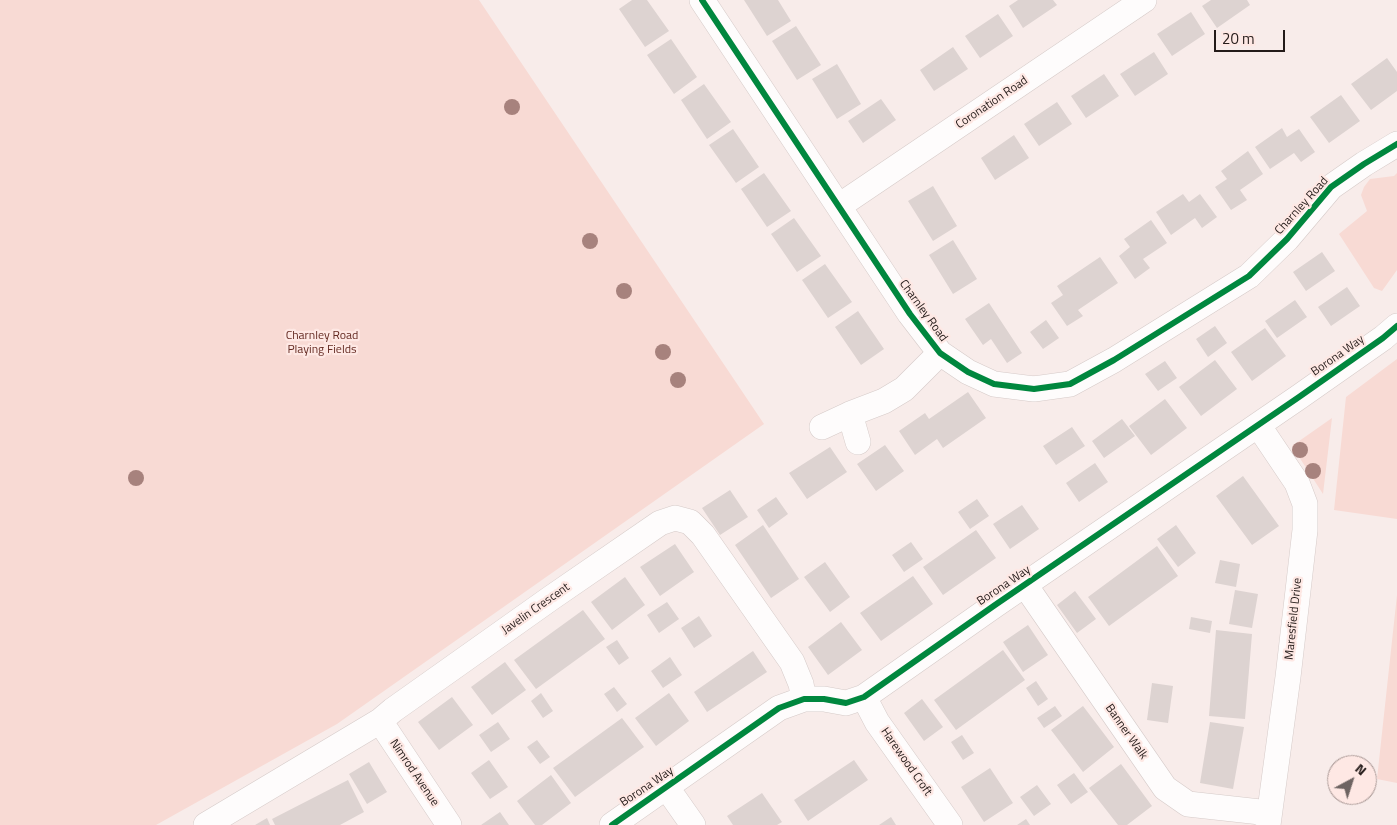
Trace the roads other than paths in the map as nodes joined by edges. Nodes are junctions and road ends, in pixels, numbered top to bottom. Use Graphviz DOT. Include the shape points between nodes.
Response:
graph roads {
  1 [pos="702,0"];
  2 [pos="1144,0"];
  3 [pos="1397,144"];
  4 [pos="839,206"];
  5 [pos="1397,326"];
  6 [pos="940,353"];
  7 [pos="850,414"];
  8 [pos="1258,425"];
  9 [pos="822,427"];
  10 [pos="858,442"];
  11 [pos="1025,585"];
  12 [pos="864,697"];
  13 [pos="804,699"];
  14 [pos="380,721"];
  15 [pos="667,788"];
  16 [pos="1268,819"];
  17 [pos="212,824"];
  18 [pos="449,825"];
  19 [pos="612,825"];
  20 [pos="693,825"];
  21 [pos="950,825"];
  1 -- 4 [label="street, Charnley Road"];
  2 -- 4 [label="street, Coronation Road"];
  3 -- 6 [label="street, Charnley Road" via="1330,187 1288,239 1249,276 1070,384 1034,389 994,384 968,372"];
  4 -- 6 [label="street, Charnley Road" via="910,314"];
  5 -- 8 [label="street, Borona Way"];
  6 -- 7 [label="street, Charnley Road" via="904,389"];
  7 -- 9 [label="street, Charnley Road"];
  7 -- 10 [label="street"];
  8 -- 11 [label="street, Borona Way"];
  8 -- 16 [label="street, Maresfield Drive" via="1297,483 1305,504 1305,530 1288,677"];
  11 -- 12 [label="street, Borona Way"];
  11 -- 16 [label="street, Banner Walk" via="1165,788 1188,804"];
  12 -- 13 [label="street, Borona Way" via="846,703"];
  12 -- 21 [label="street, Harewood Croft" via="877,722"];
  13 -- 14 [label="street, Javelin Crescent" via="792,662 703,535 690,522 675,518 660,523 551,598"];
  13 -- 15 [label="street, Borona Way" via="779,708"];
  14 -- 17 [label="street, Javelin Crescent"];
  14 -- 18 [label="street, Nimrod Avenue"];
  15 -- 19 [label="street, Borona Way"];
  15 -- 20 [label="street"];
}
